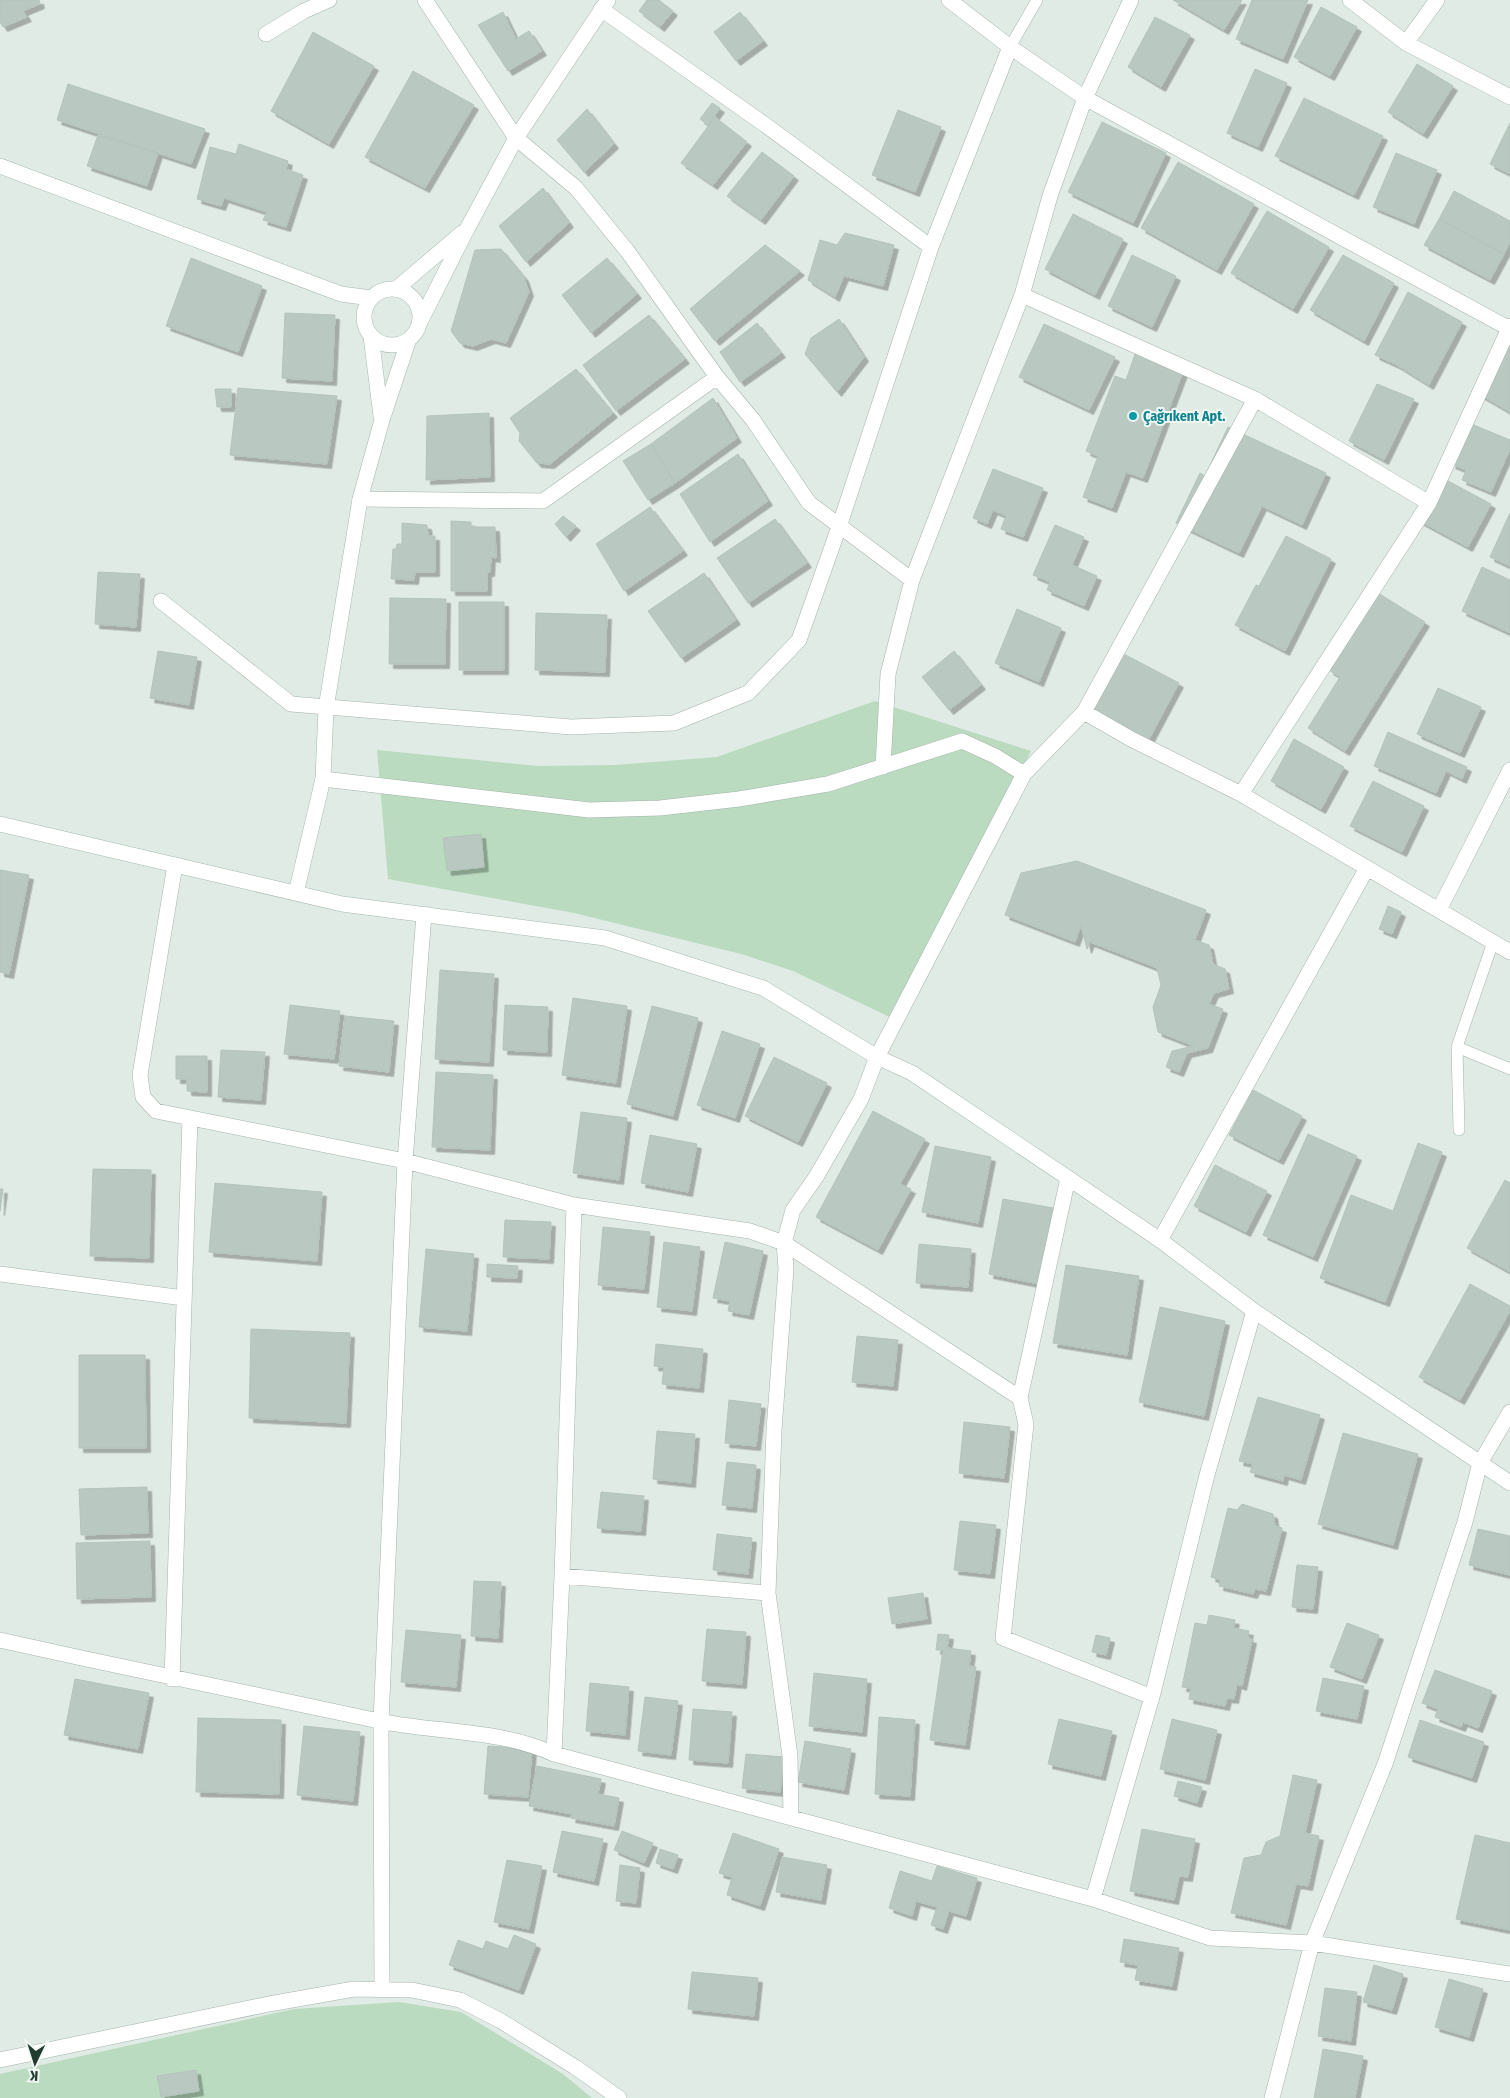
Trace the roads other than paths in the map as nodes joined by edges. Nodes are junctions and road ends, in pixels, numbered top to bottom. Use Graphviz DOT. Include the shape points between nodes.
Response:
graph roads {
  1 [pos="329,0"];
  2 [pos="426,0"];
  3 [pos="949,0"];
  4 [pos="1037,0"];
  5 [pos="1131,0"];
  6 [pos="1350,0"];
  7 [pos="1437,0"];
  8 [pos="605,4"];
  9 [pos="300,6"];
  10 [pos="266,34"];
  11 [pos="1406,44"];
  12 [pos="1010,47"];
  13 [pos="1510,97"];
  14 [pos="1085,98"];
  15 [pos="516,138"];
  16 [pos="0,166"];
  17 [pos="467,229"];
  18 [pos="931,247"];
  19 [pos="396,289"];
  20 [pos="1022,295"];
  21 [pos="371,298"];
  22 [pos="420,322"];
  23 [pos="1510,328"];
  24 [pos="371,336"];
  25 [pos="409,339"];
  26 [pos="717,377"];
  27 [pos="1255,399"];
  28 [pos="382,420"];
  29 [pos="360,499"];
  30 [pos="1429,503"];
  31 [pos="839,527"];
  32 [pos="912,580"];
  33 [pos="161,601"];
  34 [pos="326,708"];
  35 [pos="1084,712"];
  36 [pos="883,767"];
  37 [pos="1510,770"];
  38 [pos="1024,774"];
  39 [pos="323,779"];
  40 [pos="1240,794"];
  41 [pos="0,824"];
  42 [pos="175,865"];
  43 [pos="1367,868"];
  44 [pos="296,893"];
  45 [pos="1439,910"];
  46 [pos="424,914"];
  47 [pos="1493,942"];
  48 [pos="1510,952"];
  49 [pos="1457,1047"];
  50 [pos="877,1057"];
  51 [pos="1510,1070"];
  52 [pos="190,1118"];
  53 [pos="1459,1130"];
  54 [pos="405,1161"];
  55 [pos="1068,1178"];
  56 [pos="574,1205"];
  57 [pos="1160,1240"];
  58 [pos="784,1243"];
  59 [pos="0,1274"];
  60 [pos="184,1298"];
  61 [pos="1254,1311"];
  62 [pos="1020,1398"];
  63 [pos="1510,1412"];
  64 [pos="1480,1463"];
  65 [pos="1510,1483"];
  66 [pos="562,1576"];
  67 [pos="768,1593"];
  68 [pos="0,1640"];
  69 [pos="172,1679"];
  70 [pos="1152,1697"];
  71 [pos="381,1722"];
  72 [pos="554,1754"];
  73 [pos="791,1818"];
  74 [pos="1094,1899"];
  75 [pos="1312,1943"];
  76 [pos="1510,1974"];
  77 [pos="382,1989"];
  78 [pos="0,2060"];
  79 [pos="619,2098"];
  80 [pos="1272,2098"];
  1 -- 9 [label="street"];
  2 -- 15 [label="street"];
  3 -- 12 [label="street"];
  4 -- 12 [label="lane"];
  5 -- 14 [label="street"];
  6 -- 11 [label="street"];
  7 -- 11 [label="street"];
  8 -- 15 [label="street"];
  8 -- 18 [label="street"];
  9 -- 10 [label="street"];
  11 -- 13 [label="street"];
  12 -- 14 [label="street"];
  12 -- 18 [label="street"];
  14 -- 20 [label="street" via="1050,196"];
  14 -- 23 [label="street"];
  15 -- 17 [label="street"];
  15 -- 26 [label="street" via="576,188 628,252"];
  16 -- 21 [label="street" via="341,294"];
  17 -- 19 [label="street"];
  17 -- 22 [label="street"];
  18 -- 31 [label="street"];
  19 -- 21 [label="street" via="380,291"];
  19 -- 22 [label="street" via="410,294 416,302"];
  20 -- 27 [label="street"];
  20 -- 32 [label="street"];
  21 -- 24 [label="street" via="363,316"];
  22 -- 25 [label="street"];
  23 -- 30 [label="street"];
  24 -- 25 [label="street" via="389,345"];
  24 -- 28 [label="street"];
  25 -- 28 [label="street"];
  26 -- 29 [label="street" via="543,501"];
  26 -- 31 [label="street" via="753,420 809,503"];
  27 -- 30 [label="street"];
  27 -- 35 [label="street"];
  28 -- 29 [label="street"];
  29 -- 34 [label="street"];
  30 -- 40 [label="street"];
  31 -- 32 [label="street"];
  31 -- 34 [label="street" via="799,640 748,693 674,723 570,727"];
  32 -- 36 [label="street" via="888,674"];
  33 -- 34 [label="street" via="291,704"];
  34 -- 39 [label="street"];
  35 -- 38 [label="street"];
  35 -- 40 [label="street"];
  36 -- 38 [label="street" via="962,741 996,756"];
  36 -- 39 [label="street" via="828,784 740,799 660,808 589,810"];
  37 -- 45 [label="street"];
  38 -- 50 [label="street"];
  39 -- 44 [label="street"];
  40 -- 43 [label="street"];
  41 -- 42 [label="street"];
  42 -- 44 [label="street"];
  42 -- 52 [label="street" via="140,1075 143,1097 156,1111"];
  43 -- 45 [label="street"];
  43 -- 57 [label="street"];
  44 -- 46 [label="street" via="342,904"];
  45 -- 47 [label="street"];
  46 -- 50 [label="street" via="605,938 735,979 763,988"];
  46 -- 54 [label="street"];
  47 -- 48 [label="street"];
  47 -- 49 [label="lane"];
  49 -- 51 [label="lane"];
  49 -- 53 [label="lane"];
  50 -- 55 [label="street" via="912,1073"];
  50 -- 58 [label="street" via="861,1100 793,1210"];
  52 -- 54 [label="street"];
  52 -- 60 [label="street"];
  54 -- 56 [label="street"];
  54 -- 71 [label="street"];
  55 -- 57 [label="street"];
  55 -- 62 [label="street"];
  56 -- 58 [label="street" via="750,1231"];
  56 -- 66 [label="street"];
  57 -- 61 [label="street"];
  58 -- 62 [label="street"];
  58 -- 67 [label="street" via="786,1269 774,1430"];
  59 -- 60 [label="street"];
  60 -- 69 [label="street"];
  61 -- 64 [label="street"];
  61 -- 70 [label="street" via="1207,1475"];
  62 -- 70 [label="street" via="1026,1424 1003,1638"];
  63 -- 64 [label="street"];
  64 -- 65 [label="street"];
  64 -- 75 [label="street" via="1465,1522 1385,1764"];
  66 -- 67 [label="street"];
  66 -- 72 [label="street"];
  67 -- 73 [label="street" via="789,1747"];
  68 -- 69 [label="street"];
  69 -- 71 [label="street"];
  70 -- 74 [label="street"];
  71 -- 72 [label="street" via="524,1742"];
  71 -- 77 [label="street"];
  72 -- 73 [label="street"];
  73 -- 74 [label="street"];
  74 -- 75 [label="street" via="1210,1938"];
  75 -- 76 [label="street"];
  75 -- 80 [label="street"];
  77 -- 78 [label="street" via="354,1989 269,2004"];
  77 -- 79 [label="street" via="412,1990 460,2000 575,2066"];
}
